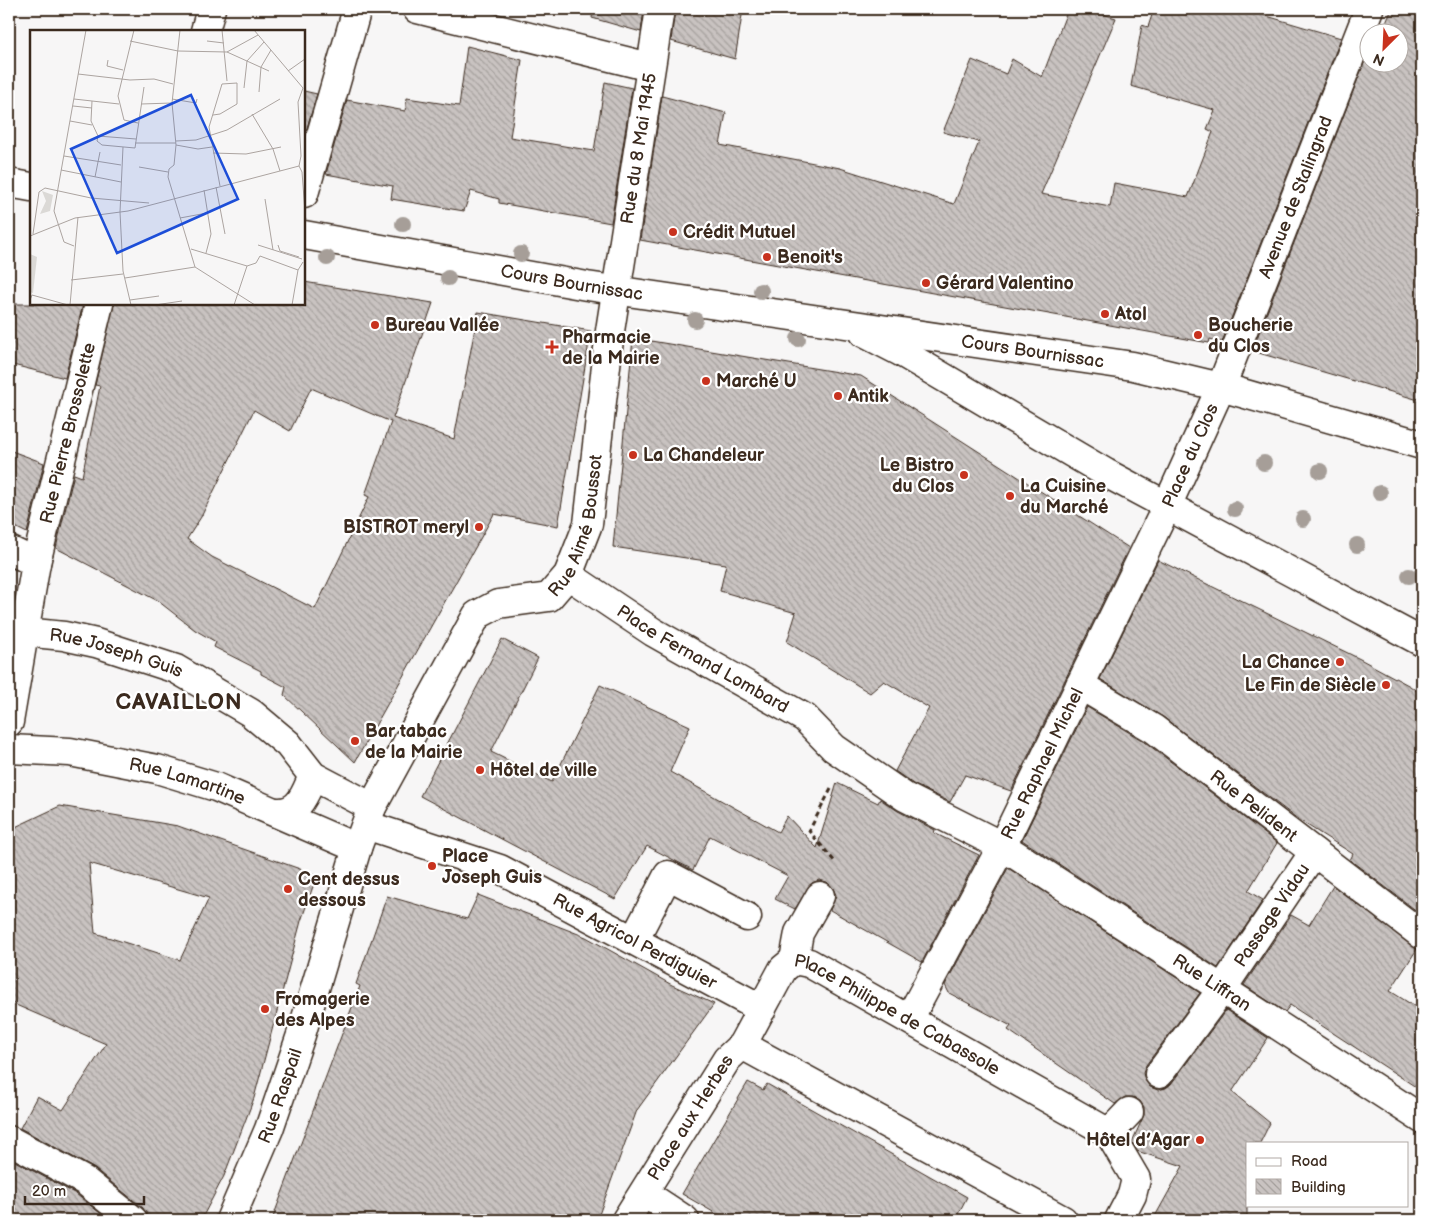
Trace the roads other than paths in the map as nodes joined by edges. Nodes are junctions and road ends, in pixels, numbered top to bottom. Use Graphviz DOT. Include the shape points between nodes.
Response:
graph roads {
  1 [pos="211,9"];
  2 [pos="357,9"];
  3 [pos="417,9"];
  4 [pos="660,9"];
  5 [pos="1368,9"];
  6 [pos="206,30"];
  7 [pos="650,67"];
  8 [pos="9,183"];
  9 [pos="30,187"];
  10 [pos="305,191"];
  11 [pos="305,235"];
  12 [pos="616,290"];
  13 [pos="99,305"];
  14 [pos="842,322"];
  15 [pos="1221,387"];
  16 [pos="1422,445"];
  17 [pos="1166,506"];
  18 [pos="9,550"];
  19 [pos="36,563"];
  20 [pos="568,575"];
  21 [pos="24,632"];
  22 [pos="1422,642"];
  23 [pos="1080,685"];
  24 [pos="9,722"];
  25 [pos="9,749"];
  26 [pos="313,776"];
  27 [pos="278,812"];
  28 [pos="365,827"];
  29 [pos="1002,846"];
  30 [pos="1314,852"];
  31 [pos="820,896"];
  32 [pos="747,917"];
  33 [pos="1422,935"];
  34 [pos="634,940"];
  35 [pos="794,960"];
  36 [pos="1222,989"];
  37 [pos="762,1009"];
  38 [pos="909,1019"];
  39 [pos="742,1045"];
  40 [pos="1159,1074"];
  41 [pos="1129,1112"];
  42 [pos="1422,1119"];
  43 [pos="1109,1133"];
  44 [pos="9,1140"];
  45 [pos="644,1193"];
  46 [pos="133,1220"];
  47 [pos="230,1220"];
  48 [pos="626,1220"];
  49 [pos="685,1220"];
  50 [pos="1063,1220"];
  51 [pos="1119,1220"];
  1 -- 6 [label="street"];
  2 -- 10 [label="street"];
  3 -- 7 [label="street"];
  4 -- 7 [label="street, Rue du 8 Mai 1945"];
  5 -- 15 [label="street, Avenue de Stalingrad"];
  7 -- 12 [label="street, Rue du 8 Mai 1945"];
  8 -- 9 [label="street"];
  11 -- 12 [label="street, Cours Bournissac"];
  12 -- 14 [label="street, Cours Bournissac"];
  12 -- 20 [label="street, Rue Aimé Boussot" via="588,524"];
  13 -- 19 [label="street, Rue Pierre Brossolette"];
  14 -- 15 [label="street, Cours Bournissac" via="1133,366"];
  14 -- 17 [label="street, Cours Bournissac" via="899,351"];
  15 -- 16 [label="street, Place du Clos"];
  15 -- 17 [label="street, Place du Clos"];
  17 -- 22 [label="street, Place du Clos"];
  17 -- 23 [label="street, Rue Raphael Michel"];
  18 -- 19 [label="street"];
  19 -- 21 [label="street, Rue Pierre Brossolette"];
  20 -- 28 [label="street, Rue Aimé Boussot" via="549,597 498,604 477,616"];
  20 -- 29 [label="street, Place Fernand Lombard" via="653,632 805,718 841,752 905,797"];
  21 -- 24 [label="street, Rue Pierre Brossolette"];
  21 -- 26 [label="street, Rue Joseph Guis" via="96,643 176,669 251,713 288,744"];
  23 -- 29 [label="street, Rue Raphael Michel"];
  23 -- 30 [label="street, Rue Pelident" via="1154,729"];
  25 -- 27 [label="street, Rue Lamartine" via="70,752 156,769 216,787"];
  26 -- 27 [label="street" via="298,806 288,812"];
  26 -- 28 [label="street, Rue Joseph Guis"];
  27 -- 28 [label="street, Rue Lamartine"];
  28 -- 34 [label="street, Rue Agricol Perdiguier" via="500,869"];
  28 -- 47 [label="street, Rue Raspail" via="269,1129"];
  29 -- 36 [label="street, Rue Liffran"];
  29 -- 38 [label="street, Rue Raphael Michel"];
  30 -- 33 [label="street, Rue Pelident"];
  30 -- 36 [label="street, Passage Vidau"];
  31 -- 35 [label="street" via="799,932"];
  32 -- 34 [label="street" via="668,875"];
  34 -- 37 [label="street, Rue Agricol Perdiguier"];
  35 -- 37 [label="street, Place Philippe de Cabassole" via="783,969"];
  35 -- 38 [label="street, Place Philippe de Cabassole" via="809,963"];
  36 -- 40 [label="street, Passage Vidau"];
  36 -- 42 [label="street, Rue Liffran"];
  37 -- 39 [label="street, Place Philippe de Cabassole"];
  38 -- 43 [label="street, Place Philippe de Cabassole"];
  39 -- 45 [label="street, Place aux Herbes" via="727,1059"];
  39 -- 50 [label="street"];
  41 -- 43 [label="street"];
  43 -- 51 [label="street, Place Philippe de Cabassole" via="1136,1179 1132,1196"];
  44 -- 46 [label="street" via="84,1180"];
  45 -- 48 [label="street, Place aux Herbes"];
  45 -- 49 [label="street"];
}
